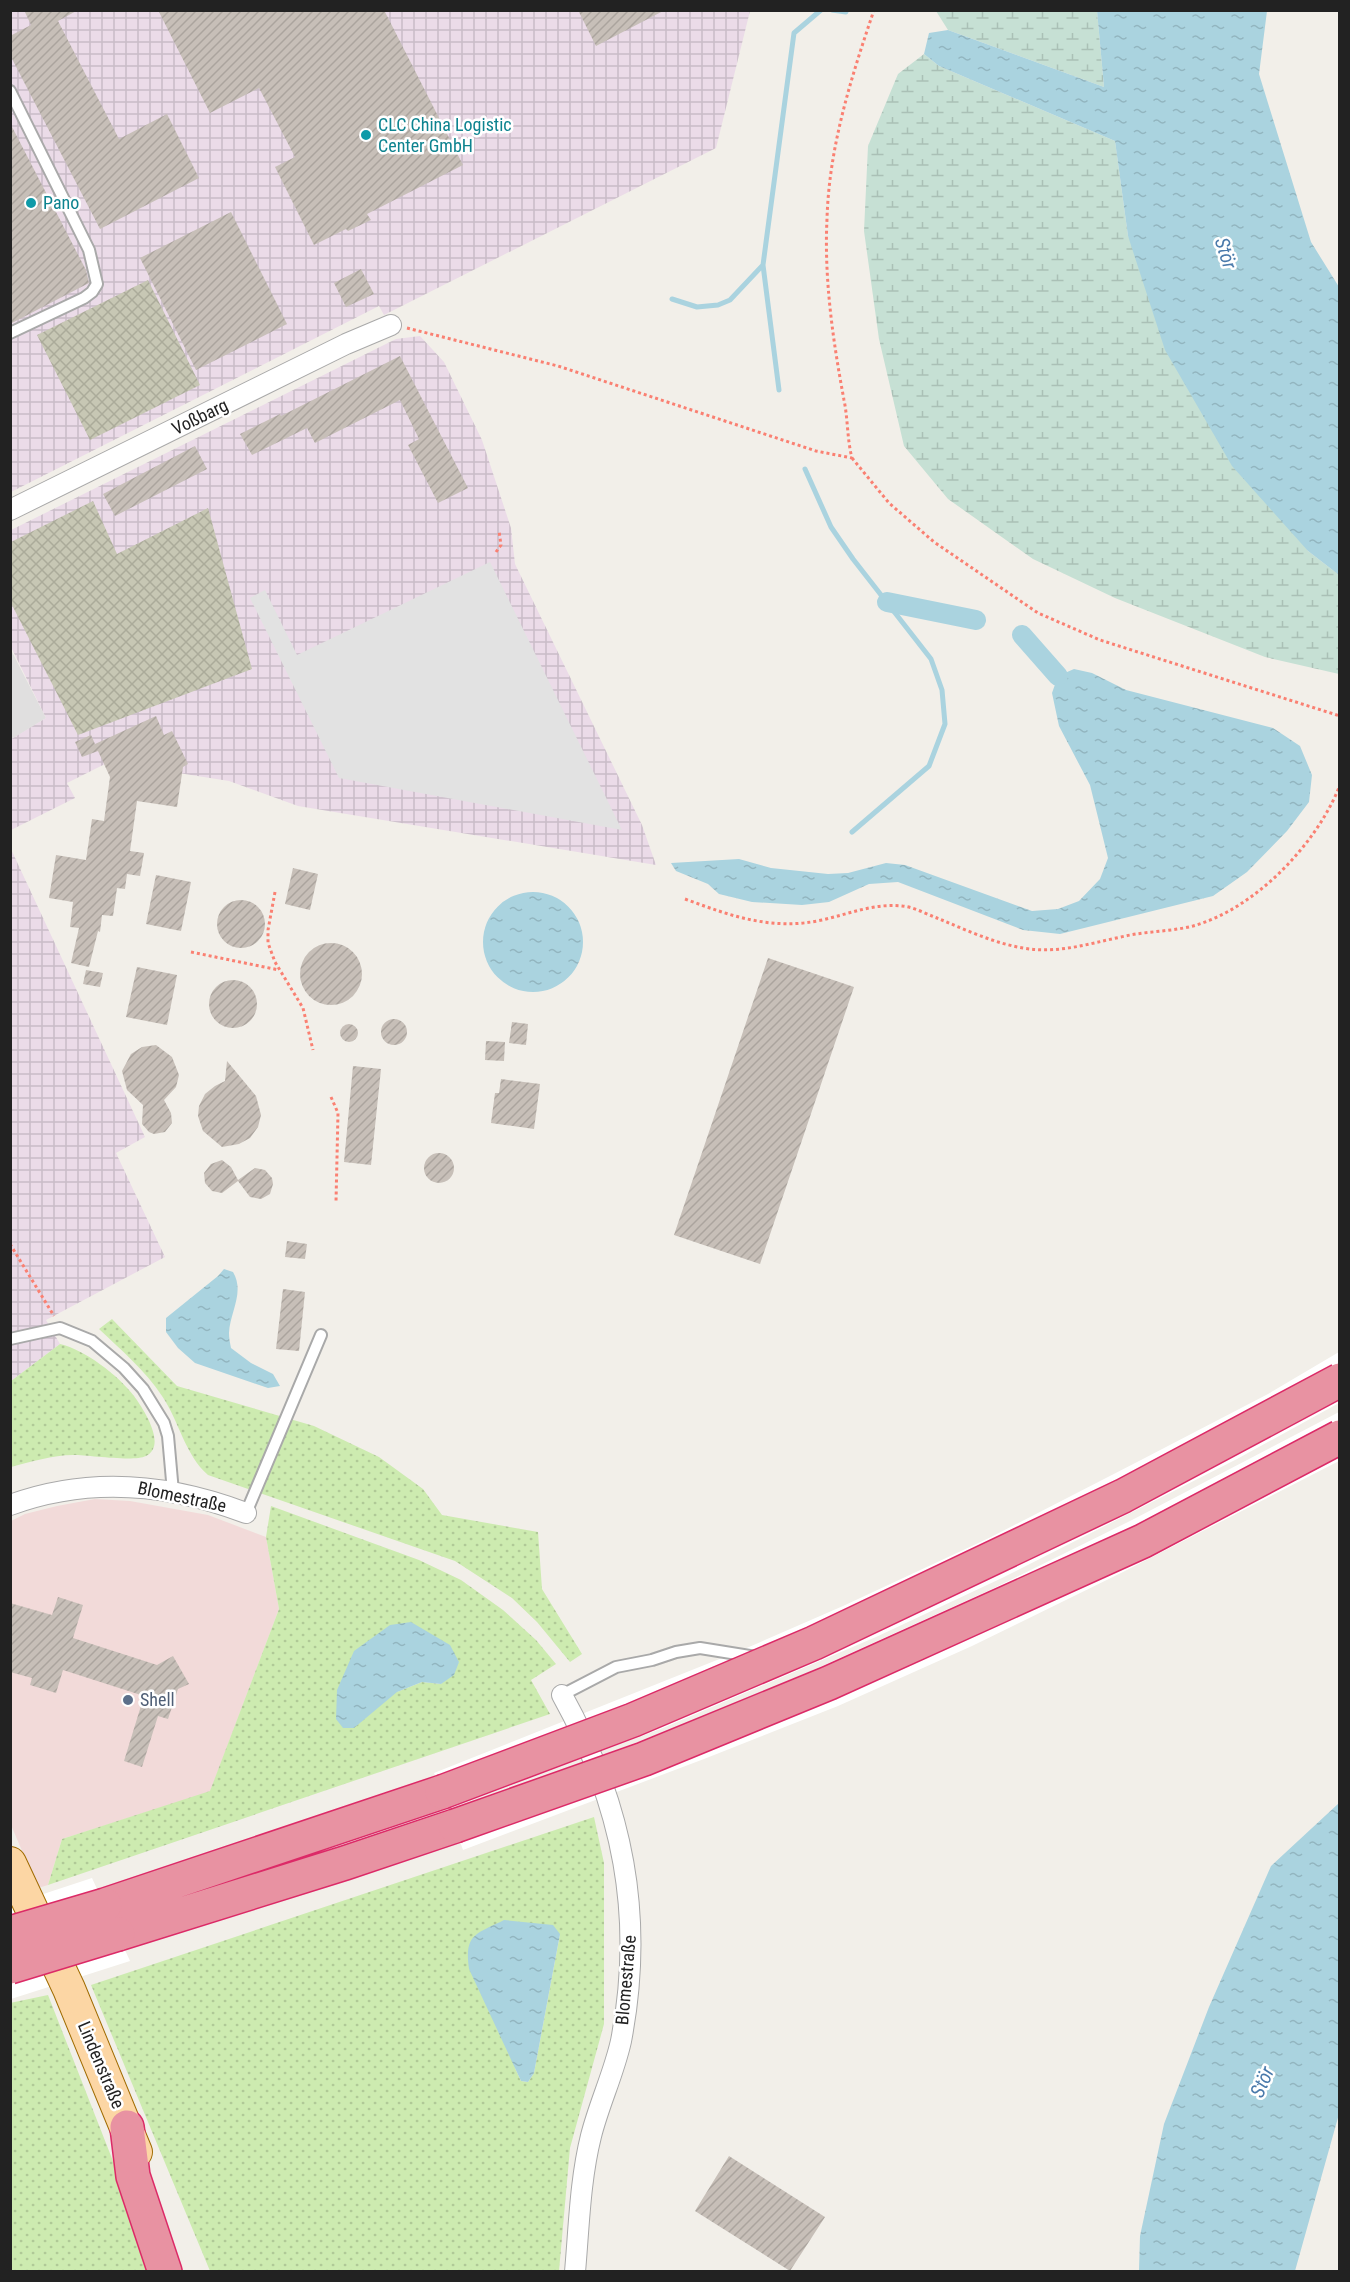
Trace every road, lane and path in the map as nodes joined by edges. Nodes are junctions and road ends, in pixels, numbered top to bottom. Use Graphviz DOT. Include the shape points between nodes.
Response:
graph roads {
  1 [pos="874,10"];
  2 [pos="10,91"];
  3 [pos="391,325"];
  4 [pos="10,333"];
  5 [pos="852,458"];
  6 [pos="10,510"];
  7 [pos="499,531"];
  8 [pos="496,552"];
  9 [pos="1340,716"];
  10 [pos="1340,785"];
  11 [pos="275,892"];
  12 [pos="685,899"];
  13 [pos="191,952"];
  14 [pos="279,970"];
  15 [pos="313,1050"];
  16 [pos="331,1097"];
  17 [pos="336,1202"];
  18 [pos="10,1244"];
  19 [pos="60,1328"];
  20 [pos="321,1335"];
  21 [pos="10,1339"];
  22 [pos="1340,1380"];
  23 [pos="1340,1392"];
  24 [pos="1314,1407"];
  25 [pos="1340,1437"];
  26 [pos="1214,1460"];
  27 [pos="173,1492"];
  28 [pos="10,1505"];
  29 [pos="246,1513"];
  30 [pos="1110,1515"];
  31 [pos="876,1626"];
  32 [pos="562,1695"];
  33 [pos="10,1863"];
  34 [pos="111,1920"];
  35 [pos="23,1925"];
  36 [pos="10,1967"];
  37 [pos="127,2127"];
  38 [pos="165,2271"];
  39 [pos="180,2271"];
  40 [pos="575,2271"];
  1 -- 5 [label="path" via="842,114 826,219 833,331"];
  2 -- 4 [label="lane" via="89,250 97,284 84,298"];
  3 -- 5 [label="path" via="558,366 816,451"];
  3 -- 6 [label="street, Voßbarg"];
  5 -- 9 [label="path" via="889,503 934,542 1038,613 1100,640"];
  7 -- 8 [label="path" via="501,544"];
  10 -- 12 [label="path" via="1320,824 1301,849 1262,888 1219,916 1194,926 1122,936 1058,951 1020,948 905,906 865,908 820,921 767,923 736,918"];
  11 -- 14 [label="path" via="268,943"];
  13 -- 14 [label="path"];
  14 -- 15 [label="path" via="303,1008"];
  16 -- 17 [label="path" via="338,1113"];
  18 -- 19 [label="path"];
  19 -- 21 [label="lane"];
  19 -- 27 [label="lane" via="107,1352 153,1404 168,1436"];
  20 -- 29 [label="lane"];
  22 -- 34 [label="highway, bridge" via="1123,1496 814,1643 633,1720"];
  23 -- 24 [label="lane"];
  25 -- 34 [label="highway, bridge" via="1143,1541 830,1683 644,1759 277,1885"];
  26 -- 30 [label="lane"];
  27 -- 28 [label="street, Blomestraße" via="119,1485 86,1487"];
  27 -- 29 [label="street, Blomestraße"];
  31 -- 32 [label="lane" via="792,1664 700,1648 616,1667"];
  32 -- 40 [label="street, Blomestraße" via="591,1751 619,1835 630,1904 631,1948 620,2043 591,2137"];
  33 -- 35 [label="main road, Lindenstraße"];
  34 -- 35 [label="highway, bridge"];
  34 -- 36 [label="highway, bridge"];
  35 -- 37 [label="main road, Lindenstraße" via="69,1989"];
  37 -- 38 [label="highway" via="133,2176"];
  37 -- 39 [label="main road, Lindenstraße"];
}
